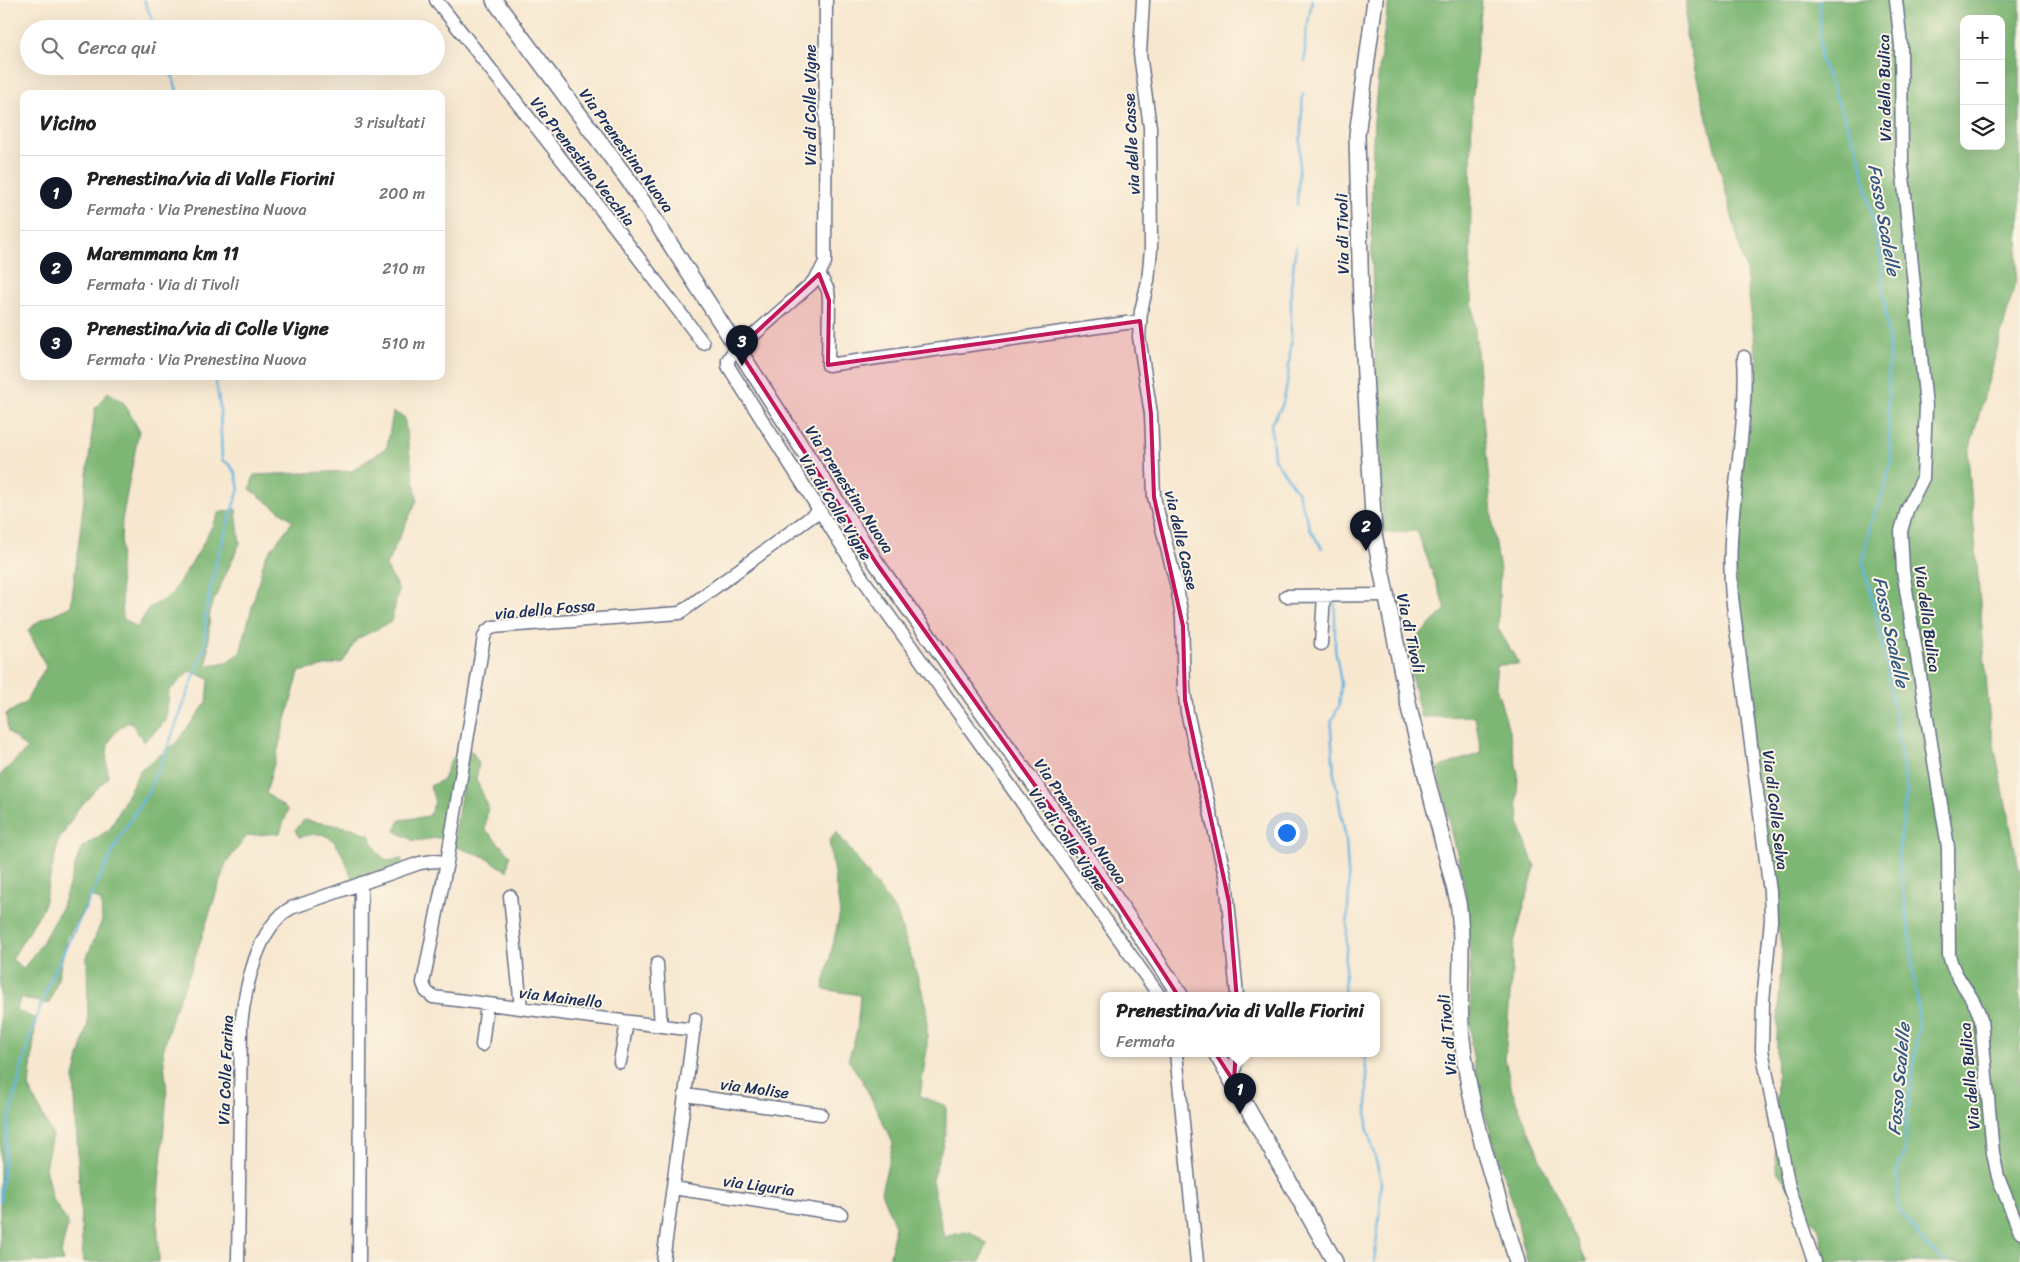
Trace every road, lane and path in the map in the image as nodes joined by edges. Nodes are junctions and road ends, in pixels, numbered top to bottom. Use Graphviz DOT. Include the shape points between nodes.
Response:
graph roads {
  1 [pos="436,0"];
  2 [pos="494,0"];
  3 [pos="826,0"];
  4 [pos="1143,0"];
  5 [pos="1375,0"];
  6 [pos="1896,0"];
  7 [pos="819,274"];
  8 [pos="1140,321"];
  9 [pos="703,344"];
  10 [pos="738,348"];
  11 [pos="1744,357"];
  12 [pos="819,511"];
  13 [pos="1324,595"];
  14 [pos="1385,595"];
  15 [pos="1286,596"];
  16 [pos="1322,644"];
  17 [pos="447,862"];
  18 [pos="360,883"];
  19 [pos="510,896"];
  20 [pos="657,964"];
  21 [pos="426,991"];
  22 [pos="1156,992"];
  23 [pos="1178,992"];
  24 [pos="1237,992"];
  25 [pos="487,1004"];
  26 [pos="521,1008"];
  27 [pos="627,1022"];
  28 [pos="661,1026"];
  29 [pos="482,1045"];
  30 [pos="1176,1057"];
  31 [pos="1218,1057"];
  32 [pos="1236,1057"];
  33 [pos="620,1062"];
  34 [pos="1234,1082"];
  35 [pos="685,1095"];
  36 [pos="821,1114"];
  37 [pos="673,1188"];
  38 [pos="841,1214"];
  39 [pos="2020,1232"];
  40 [pos="238,1262"];
  41 [pos="359,1262"];
  42 [pos="663,1262"];
  43 [pos="1196,1262"];
  44 [pos="1335,1262"];
  45 [pos="1517,1262"];
  46 [pos="1814,1262"];
  1 -- 9 [label="street, Via Prenestina Vecchia"];
  2 -- 10 [label="main road, Via Prenestina Nuova" via="624,173"];
  3 -- 7 [label="street, Via di Colle Vigne" via="826,253"];
  4 -- 8 [label="street, via delle Casse" via="1140,54 1150,127 1151,249"];
  5 -- 14 [label="main road, Via di Tivoli" via="1357,135 1361,304 1374,524"];
  6 -- 39 [label="street, Via della Bulica" via="1901,45 1902,166 1926,406 1924,472 1901,531 1904,579 1948,847 1949,955 1954,971 1974,1001 1981,1020 1994,1160"];
  7 -- 8 [label="street" via="828,290 829,300 828,365"];
  7 -- 10 [label="street, Via di Colle Vigne"];
  8 -- 24 [label="street, via delle Casse" via="1141,352 1151,414 1154,493 1181,608 1186,706 1227,888"];
  10 -- 12 [label="street, Via di Colle Vigne" via="729,358 728,366"];
  10 -- 23 [label="main road, Via Prenestina Nuova" via="877,564 1111,892"];
  11 -- 46 [label="street, Via di Colle Selva" via="1744,398 1729,559 1770,899 1762,1050 1789,1187"];
  12 -- 17 [label="street, via della Fossa" via="680,613 493,627 487,631"];
  12 -- 22 [label="street, Via di Colle Vigne" via="863,579"];
  13 -- 14 [label="street"];
  13 -- 15 [label="street"];
  13 -- 16 [label="street"];
  14 -- 45 [label="main road, Via di Tivoli" via="1414,730 1457,892 1465,1061 1483,1143"];
  17 -- 18 [label="street, Via Colle Farina" via="420,862"];
  17 -- 21 [label="street, via della Fossa" via="423,983"];
  18 -- 40 [label="street, Via Colle Farina" via="283,912 260,944 243,1009 239,1040"];
  18 -- 41 [label="street"];
  19 -- 26 [label="street"];
  20 -- 28 [label="street"];
  21 -- 25 [label="street, via Mainello" via="433,998"];
  25 -- 26 [label="street, via Mainello"];
  25 -- 29 [label="street"];
  26 -- 27 [label="street, via Mainello"];
  27 -- 28 [label="street, via Mainello"];
  27 -- 33 [label="street"];
  28 -- 35 [label="street, via Mainello" via="694,1024"];
  30 -- 43 [label="street"];
  31 -- 34 [label="main road"];
  32 -- 34 [label="street"];
  34 -- 44 [label="main road"];
  35 -- 36 [label="street, via Molise"];
  35 -- 37 [label="street, via Mainello"];
  37 -- 38 [label="street, via Liguria"];
  37 -- 42 [label="street, via Mainello"];
}
